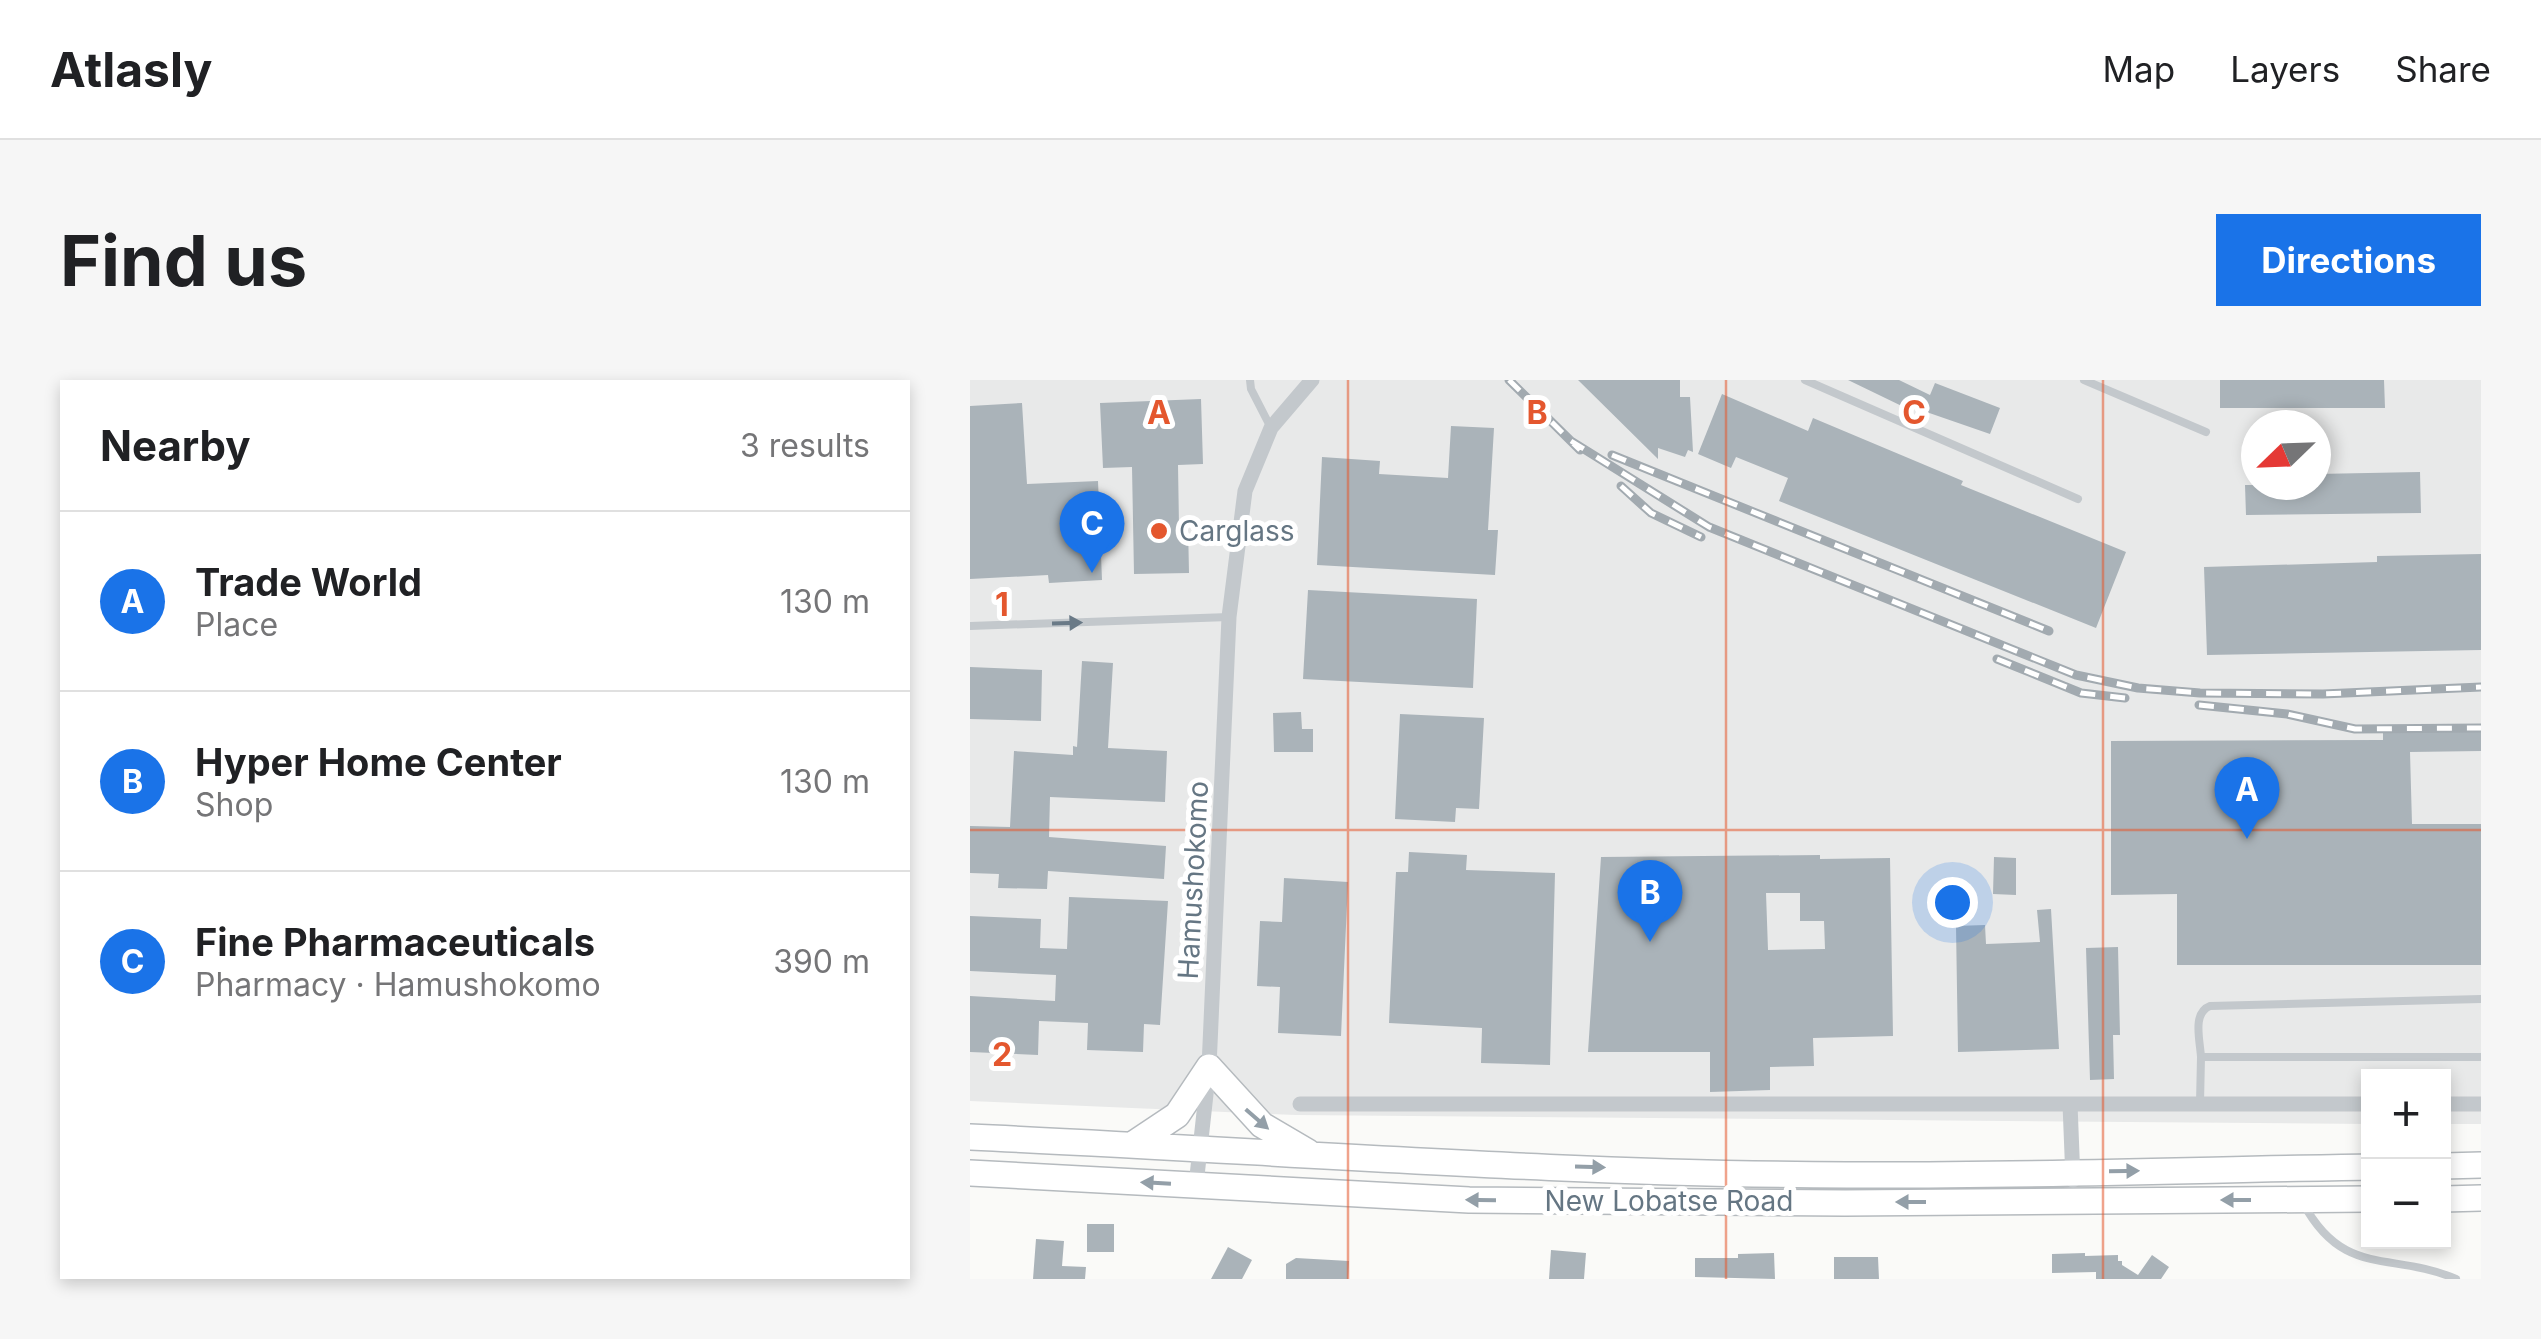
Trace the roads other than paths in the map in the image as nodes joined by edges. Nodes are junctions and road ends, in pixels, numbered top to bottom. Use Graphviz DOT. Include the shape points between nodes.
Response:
graph roads {
  1 [pos="1250,380"];
  2 [pos="1312,380"];
  3 [pos="1806,380"];
  4 [pos="2084,380"];
  5 [pos="1271,428"];
  6 [pos="2206,432"];
  7 [pos="2078,499"];
  8 [pos="1229,617"];
  9 [pos="970,626"];
  10 [pos="2481,999"];
  11 [pos="2202,1057"];
  12 [pos="2481,1057"];
  13 [pos="1209,1068"];
  14 [pos="1300,1104"];
  15 [pos="2070,1104"];
  16 [pos="2200,1104"];
  17 [pos="2361,1104"];
  18 [pos="2451,1104"];
  19 [pos="2481,1104"];
  20 [pos="970,1137"];
  21 [pos="1132,1144"];
  22 [pos="1199,1147"];
  23 [pos="1317,1157"];
  24 [pos="2481,1165"];
  25 [pos="2451,1166"];
  26 [pos="2361,1167"];
  27 [pos="2300,1168"];
  28 [pos="2073,1172"];
  29 [pos="970,1174"];
  30 [pos="1196,1186"];
  31 [pos="2451,1198"];
  32 [pos="2481,1198"];
  33 [pos="2361,1199"];
  34 [pos="2302,1200"];
  35 [pos="2074,1201"];
  36 [pos="2456,1279"];
  1 -- 5 [label="lane"];
  2 -- 5 [label="street, Hamushokomo"];
  3 -- 7 [label="lane"];
  4 -- 6 [label="lane"];
  5 -- 8 [label="street, Hamushokomo" via="1244,490"];
  9 -- 8 [label="lane, one-way"];
  8 -- 13 [label="street, Hamushokomo"];
  10 -- 11 [label="lane" via="2210,1006 2199,1015"];
  11 -- 12 [label="lane"];
  11 -- 16 [label="lane"];
  13 -- 21 [label="main road" via="1177,1115"];
  13 -- 22 [label="street, Hamushokomo"];
  13 -- 23 [label="main road, one-way" via="1262,1125"];
  14 -- 15 [label="street"];
  15 -- 16 [label="street"];
  15 -- 28 [label="street"];
  16 -- 17 [label="street"];
  18 -- 19 [label="street"];
  20 -- 21 [label="main road"];
  21 -- 22 [label="main road"];
  22 -- 23 [label="main road"];
  22 -- 30 [label="street, Hamushokomo"];
  23 -- 28 [label="main road, one-way" via="1846,1175"];
  24 -- 25 [label="main road"];
  26 -- 27 [label="main road"];
  28 -- 27 [label="main road, one-way"];
  27 -- 34 [label="main road"];
  28 -- 35 [label="street"];
  30 -- 29 [label="main road, New Lobatse Road, one-way"];
  35 -- 30 [label="main road, New Lobatse Road, one-way" via="1469,1200"];
  31 -- 32 [label="main road"];
  33 -- 34 [label="main road, New Lobatse Road"];
  34 -- 35 [label="main road, New Lobatse Road, one-way"];
  34 -- 36 [label="lane" via="2339,1249"];
}
